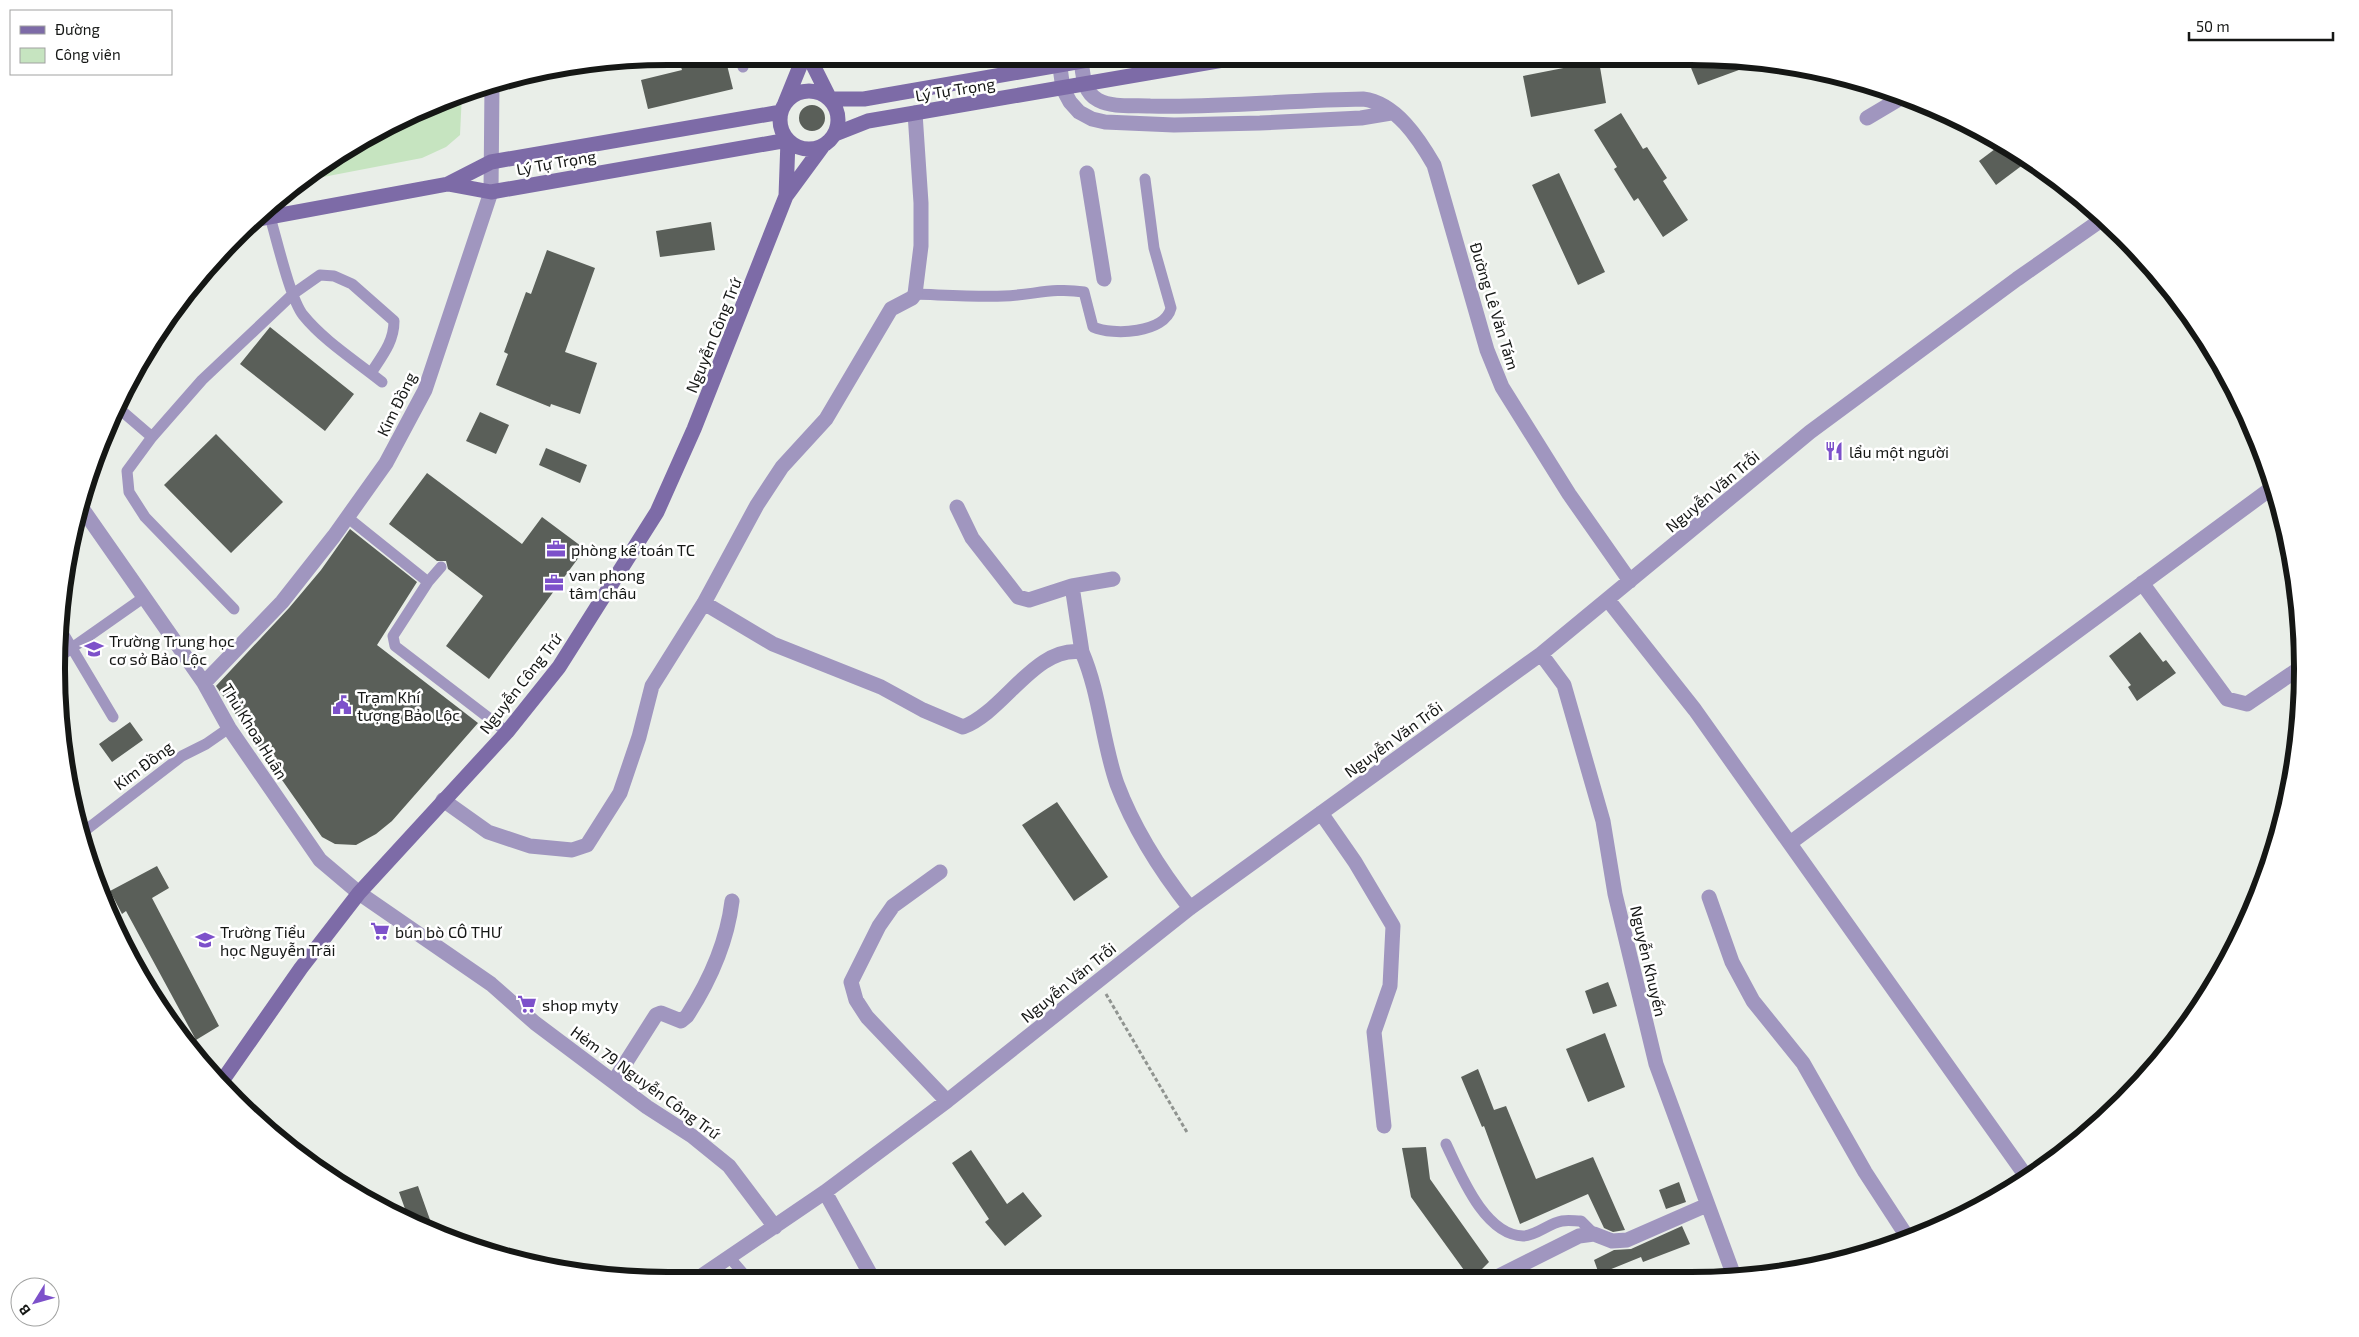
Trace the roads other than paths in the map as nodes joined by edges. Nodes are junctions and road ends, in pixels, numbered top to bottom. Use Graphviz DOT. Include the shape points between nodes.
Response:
graph roads {
  1 [pos="800,65"];
  2 [pos="813,65"];
  3 [pos="1043,65"];
  4 [pos="1059,65"];
  5 [pos="1084,65"];
  6 [pos="1197,65"];
  7 [pos="1085,86"];
  8 [pos="1063,89"];
  9 [pos="492,92"];
  10 [pos="830,99"];
  11 [pos="1895,101"];
  12 [pos="783,108"];
  13 [pos="915,113"];
  14 [pos="1391,113"];
  15 [pos="1867,118"];
  16 [pos="836,134"];
  17 [pos="788,140"];
  18 [pos="822,147"];
  19 [pos="491,162"];
  20 [pos="1087,173"];
  21 [pos="1145,179"];
  22 [pos="448,184"];
  23 [pos="491,192"];
  24 [pos="786,196"];
  25 [pos="270,217"];
  26 [pos="2097,223"];
  27 [pos="1104,278"];
  28 [pos="293,294"];
  29 [pos="915,294"];
  30 [pos="371,373"];
  31 [pos="382,382"];
  32 [pos="123,412"];
  33 [pos="152,437"];
  34 [pos="2267,491"];
  35 [pos="957,507"];
  36 [pos="86,514"];
  37 [pos="347,517"];
  38 [pos="441,566"];
  39 [pos="1113,579"];
  40 [pos="1630,581"];
  41 [pos="428,582"];
  42 [pos="2142,583"];
  43 [pos="1072,586"];
  44 [pos="143,598"];
  45 [pos="1608,600"];
  46 [pos="704,603"];
  47 [pos="234,609"];
  48 [pos="66,636"];
  49 [pos="73,647"];
  50 [pos="65,652"];
  51 [pos="1082,652"];
  52 [pos="1541,654"];
  53 [pos="2294,672"];
  54 [pos="204,683"];
  55 [pos="113,717"];
  56 [pos="229,728"];
  57 [pos="507,732"];
  58 [pos="444,800"];
  59 [pos="1321,813"];
  60 [pos="87,829"];
  61 [pos="1790,844"];
  62 [pos="940,872"];
  63 [pos="359,893"];
  64 [pos="1710,897"];
  65 [pos="732,902"];
  66 [pos="1190,908"];
  67 [pos="225,1077"];
  68 [pos="614,1081"];
  69 [pos="947,1101"];
  70 [pos="1384,1126"];
  71 [pos="1446,1144"];
  72 [pos="2023,1172"];
  73 [pos="825,1192"];
  74 [pos="1707,1205"];
  75 [pos="774,1227"];
  76 [pos="1904,1232"];
  77 [pos="1594,1234"];
  78 [pos="730,1258"];
  79 [pos="1732,1271"];
  80 [pos="708,1272"];
  81 [pos="742,1272"];
  82 [pos="869,1272"];
  83 [pos="1507,1272"];
  1 -- 12 [label="street"];
  2 -- 10 [label="street"];
  3 -- 10 [label="street, Lý Tự Trọng" via="864,99"];
  4 -- 8 [label="street"];
  5 -- 7 [label="street"];
  6 -- 7 [label="street, Lý Tự Trọng"];
  7 -- 8 [label="street, Lý Tự Trọng"];
  7 -- 14 [label="street, Đường Lê Văn Tám" via="1097,99 1111,104 1171,106 1363,99 1372,100"];
  8 -- 13 [label="street, Lý Tự Trọng"];
  8 -- 14 [label="street" via="1080,112 1105,122 1174,125 1260,123 1361,118"];
  9 -- 19 [label="street, Kim Đồng"];
  10 -- 12 [label="street" via="821,94 802,92 792,96"];
  10 -- 16 [label="street" via="838,116"];
  11 -- 15 [label="street"];
  12 -- 17 [label="street" via="780,122"];
  12 -- 19 [label="street, Lý Tự Trọng"];
  13 -- 16 [label="street, Lý Tự Trọng" via="868,121"];
  13 -- 29 [label="street" via="922,203"];
  14 -- 40 [label="street, Đường Lê Văn Tám" via="1415,133 1434,165 1487,350 1502,386 1569,494"];
  16 -- 18 [label="street"];
  17 -- 18 [label="street" via="804,149"];
  17 -- 23 [label="street, Lý Tự Trọng"];
  17 -- 24 [label="street, Nguyễn Công Trứ"];
  18 -- 24 [label="street, Nguyễn Công Trứ"];
  19 -- 22 [label="street, Lý Tự Trọng"];
  19 -- 23 [label="street, Kim Đồng"];
  20 -- 27 [label="street"];
  21 -- 29 [label="lane" via="1154,248 1171,308 1169,316 1161,323 1133,331 1103,332 1093,327 1084,292 1063,288 1006,296"];
  22 -- 23 [label="street, Lý Tự Trọng"];
  22 -- 25 [label="street, Lý Tự Trọng"];
  23 -- 37 [label="street, Kim Đồng" via="425,390 386,463"];
  24 -- 57 [label="street, Nguyễn Công Trứ" via="694,429 657,512 559,667"];
  25 -- 28 [label="lane"];
  26 -- 40 [label="street, Nguyễn Văn Trỗi" via="1810,432"];
  28 -- 30 [label="lane" via="302,314"];
  28 -- 30 [label="lane" via="320,275 334,276 352,284 394,321 390,344"];
  28 -- 33 [label="lane" via="202,380"];
  29 -- 46 [label="street" via="891,309 826,419 782,467 757,505"];
  30 -- 31 [label="lane"];
  32 -- 33 [label="lane"];
  33 -- 47 [label="lane" via="127,471 129,492 145,517"];
  34 -- 42 [label="street"];
  35 -- 43 [label="street" via="972,538 1018,597 1029,600"];
  36 -- 44 [label="street, Thủ Khoa Huân"];
  37 -- 41 [label="lane"];
  37 -- 54 [label="street, Kim Đồng" via="282,602"];
  38 -- 41 [label="lane"];
  39 -- 43 [label="street"];
  40 -- 45 [label="street, Nguyễn Văn Trỗi"];
  41 -- 57 [label="lane" via="393,636 395,646"];
  42 -- 53 [label="street" via="2227,699 2247,704"];
  42 -- 61 [label="street"];
  43 -- 51 [label="street"];
  44 -- 49 [label="lane"];
  44 -- 54 [label="street, Thủ Khoa Huân"];
  45 -- 52 [label="street, Nguyễn Văn Trỗi"];
  45 -- 61 [label="street" via="1696,710"];
  46 -- 51 [label="street" via="773,644 881,687 963,727 984,714 1042,664 1062,652"];
  46 -- 58 [label="street" via="652,686 620,793 587,845 572,850 530,846 488,832"];
  48 -- 49 [label="lane"];
  49 -- 50 [label="lane"];
  49 -- 55 [label="lane"];
  51 -- 66 [label="street" via="1089,668 1117,783 1165,876"];
  52 -- 59 [label="street, Nguyễn Văn Trỗi"];
  52 -- 74 [label="street, Nguyễn Khuyến" via="1564,685 1603,821 1615,894 1656,1064"];
  54 -- 56 [label="street, Thủ Khoa Huân"];
  56 -- 60 [label="lane, Kim Đồng" via="182,756"];
  56 -- 63 [label="street, Thủ Khoa Huân" via="320,860"];
  57 -- 58 [label="street, Nguyễn Công Trứ"];
  58 -- 63 [label="street, Nguyễn Công Trứ"];
  59 -- 66 [label="street, Nguyễn Văn Trỗi"];
  59 -- 70 [label="street" via="1393,926 1390,986 1374,1032"];
  61 -- 72 [label="street"];
  62 -- 69 [label="street" via="893,906 879,926 851,982 856,1000 867,1017"];
  63 -- 67 [label="street, Nguyễn Công Trứ" via="301,968"];
  63 -- 68 [label="street, Hẻm 79 Nguyễn Công Trứ" via="491,984 535,1023"];
  64 -- 76 [label="street" via="1732,962 1753,1001 1803,1063 1865,1172"];
  65 -- 68 [label="street" via="721,949 687,1016 681,1021 656,1015"];
  66 -- 69 [label="street, Nguyễn Văn Trỗi"];
  68 -- 75 [label="street, Hẻm 79 Nguyễn Công Trứ" via="730,1166"];
  69 -- 73 [label="street, Nguyễn Văn Trỗi"];
  71 -- 77 [label="lane" via="1466,1188 1490,1219 1507,1232 1524,1236 1562,1221 1581,1221"];
  73 -- 75 [label="street, Nguyễn Văn Trỗi"];
  73 -- 82 [label="street"];
  74 -- 77 [label="street" via="1627,1240 1612,1241"];
  74 -- 79 [label="street, Nguyễn Khuyến"];
  75 -- 78 [label="street, Nguyễn Văn Trỗi"];
  77 -- 83 [label="street" via="1579,1236"];
  78 -- 80 [label="street, Nguyễn Văn Trỗi"];
  78 -- 81 [label="lane"];
}
